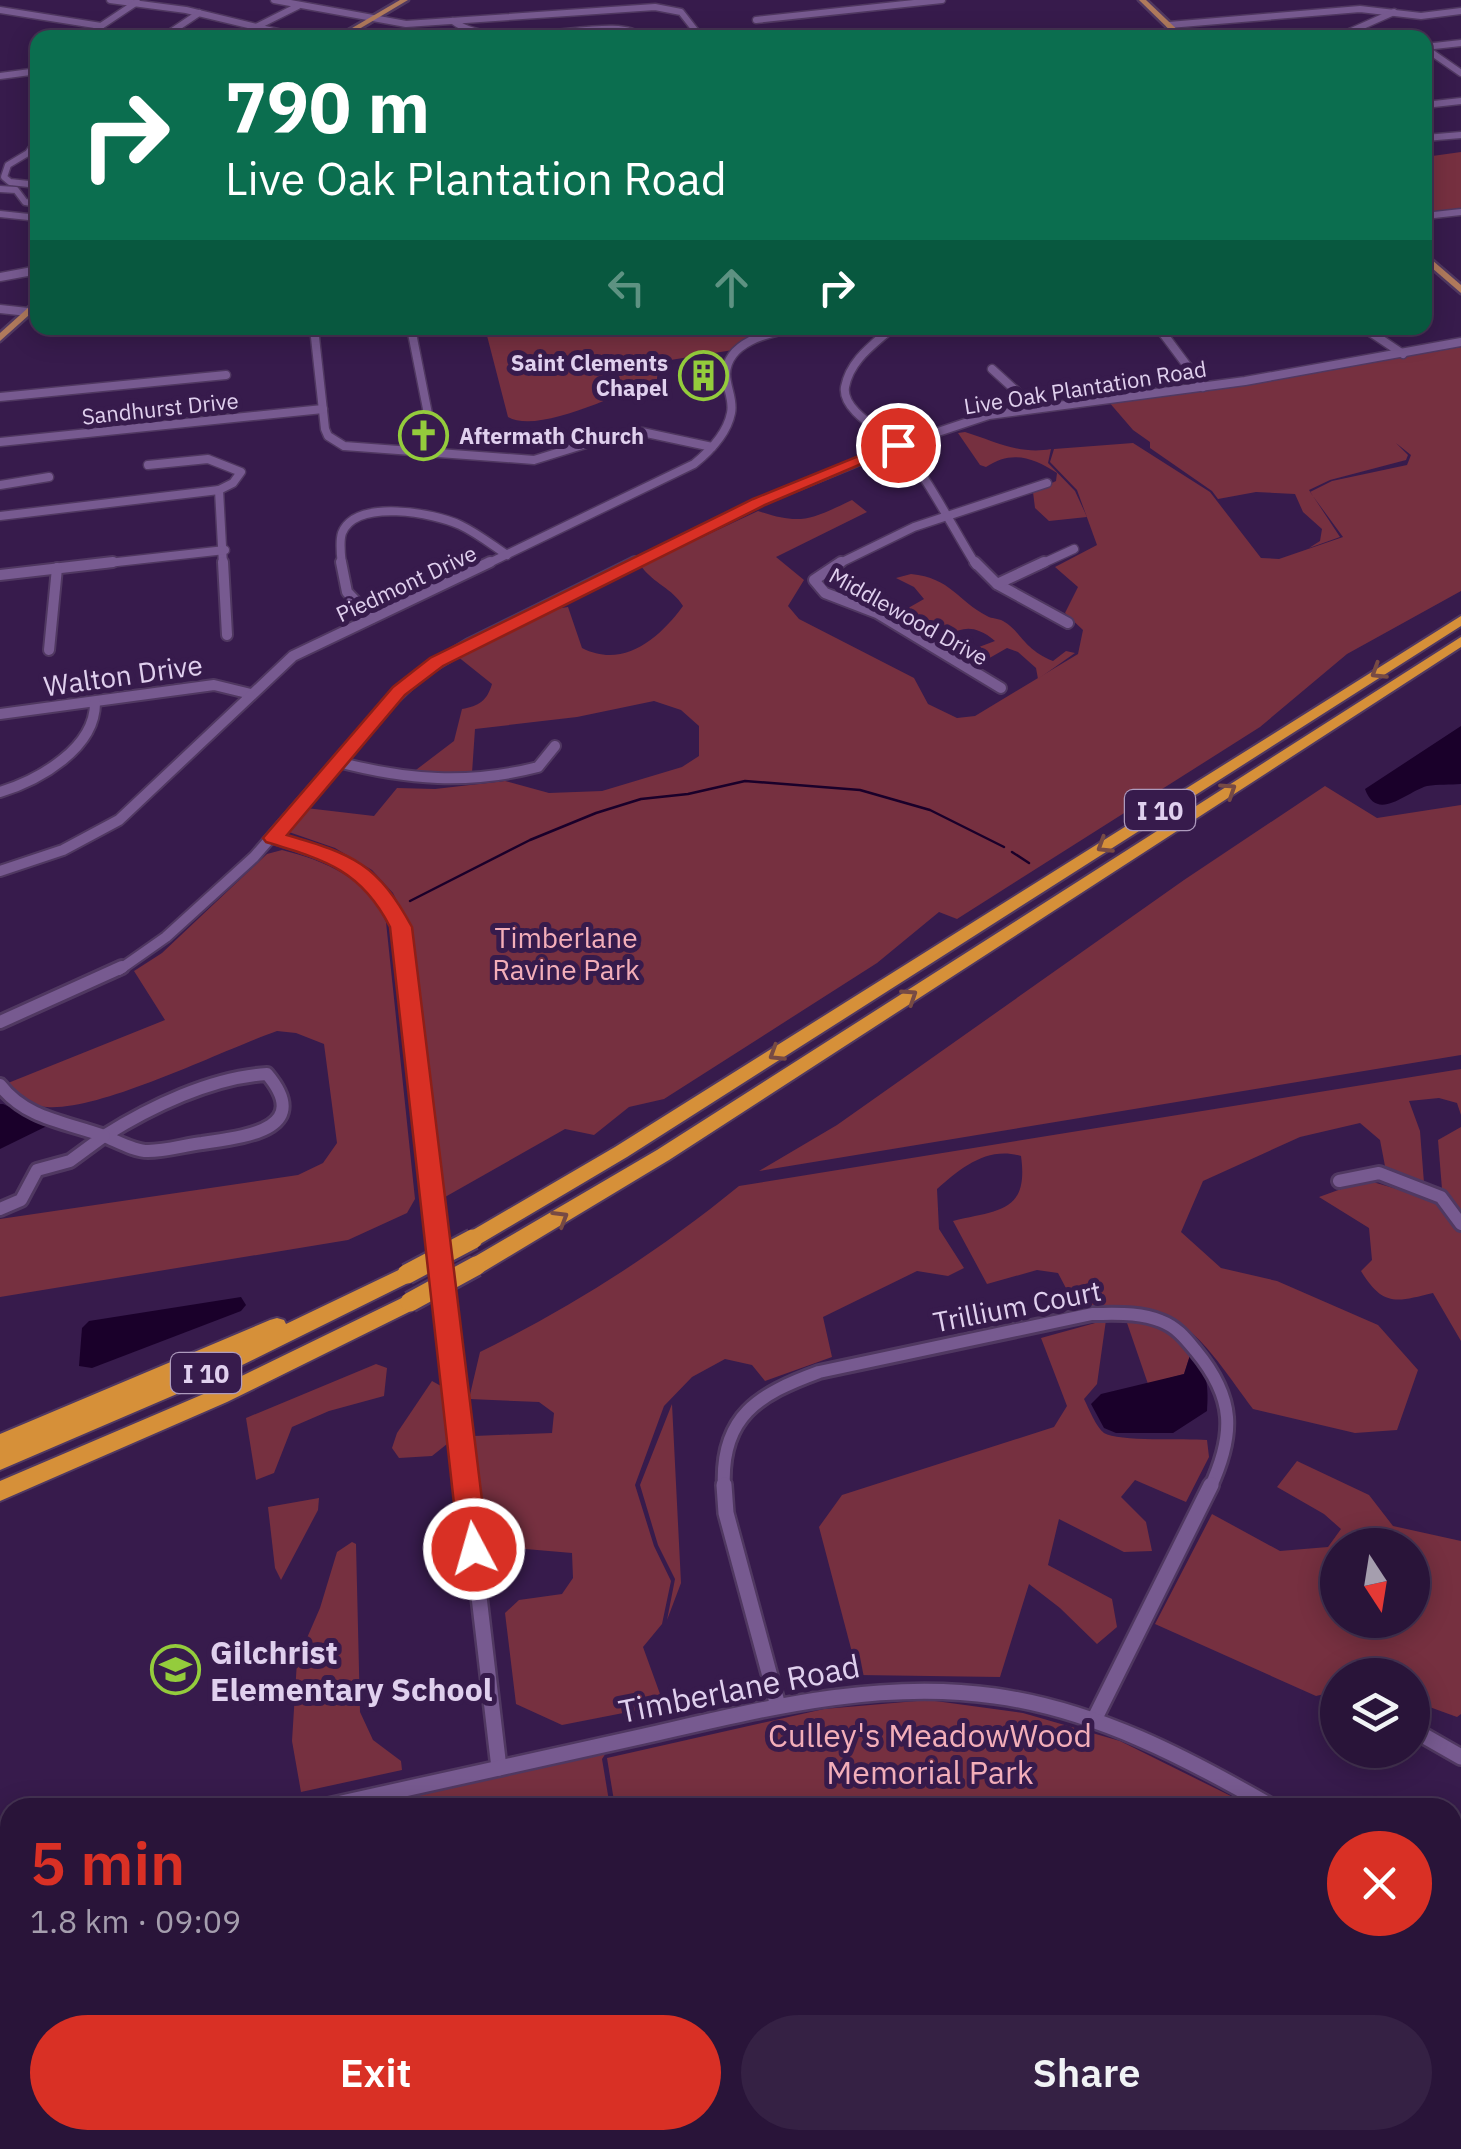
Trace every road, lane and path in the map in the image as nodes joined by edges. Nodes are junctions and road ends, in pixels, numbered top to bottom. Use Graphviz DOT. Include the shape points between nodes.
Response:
graph roads {
  1 [pos="110,0"];
  2 [pos="274,0"];
  3 [pos="408,0"];
  4 [pos="942,0"];
  5 [pos="1142,0"];
  6 [pos="138,2"];
  7 [pos="298,6"];
  8 [pos="0,10"];
  9 [pos="1461,11"];
  10 [pos="1394,12"];
  11 [pos="200,13"];
  12 [pos="374,20"];
  13 [pos="756,20"];
  14 [pos="453,21"];
  15 [pos="1170,25"];
  16 [pos="101,26"];
  17 [pos="254,27"];
  18 [pos="95,30"];
  19 [pos="174,30"];
  20 [pos="249,30"];
  21 [pos="266,30"];
  22 [pos="354,30"];
  23 [pos="358,30"];
  24 [pos="462,30"];
  25 [pos="592,30"];
  26 [pos="631,30"];
  27 [pos="695,30"];
  28 [pos="1175,30"];
  29 [pos="1354,30"];
  30 [pos="1461,44"];
  31 [pos="1432,46"];
  32 [pos="1432,52"];
  33 [pos="1460,71"];
  34 [pos="30,72"];
  35 [pos="0,76"];
  36 [pos="1461,102"];
  37 [pos="1432,104"];
  38 [pos="1461,135"];
  39 [pos="1432,137"];
  40 [pos="30,149"];
  41 [pos="30,184"];
  42 [pos="0,188"];
  43 [pos="30,203"];
  44 [pos="1461,212"];
  45 [pos="0,214"];
  46 [pos="1432,215"];
  47 [pos="30,217"];
  48 [pos="1432,267"];
  49 [pos="30,271"];
  50 [pos="0,277"];
  51 [pos="1461,290"];
  52 [pos="30,303"];
  53 [pos="30,307"];
  54 [pos="0,309"];
  55 [pos="24,311"];
  56 [pos="0,329"];
  57 [pos="315,335"];
  58 [pos="412,335"];
  59 [pos="768,335"];
  60 [pos="884,335"];
  61 [pos="1164,335"];
  62 [pos="1374,335"];
  63 [pos="0,338"];
  64 [pos="1461,342"];
  65 [pos="1403,354"];
  66 [pos="992,368"];
  67 [pos="226,374"];
  68 [pos="1203,386"];
  69 [pos="0,397"];
  70 [pos="1036,408"];
  71 [pos="323,410"];
  72 [pos="0,442"];
  73 [pos="898,445"];
  74 [pos="712,448"];
  75 [pos="422,453"];
  76 [pos="148,465"];
  77 [pos="50,477"];
  78 [pos="1046,483"];
  79 [pos="0,484"];
  80 [pos="220,490"];
  81 [pos="0,516"];
  82 [pos="946,518"];
  83 [pos="1074,549"];
  84 [pos="224,550"];
  85 [pos="507,555"];
  86 [pos="57,568"];
  87 [pos="0,575"];
  88 [pos="996,584"];
  89 [pos="372,618"];
  90 [pos="1461,620"];
  91 [pos="1068,623"];
  92 [pos="227,635"];
  93 [pos="1461,641"];
  94 [pos="49,650"];
  95 [pos="1002,688"];
  96 [pos="252,694"];
  97 [pos="95,702"];
  98 [pos="0,714"];
  99 [pos="554,746"];
  100 [pos="338,762"];
  101 [pos="0,792"];
  102 [pos="273,838"];
  103 [pos="0,871"];
  104 [pos="0,1022"];
  105 [pos="0,1085"];
  106 [pos="104,1136"];
  107 [pos="1340,1181"];
  108 [pos="0,1209"];
  109 [pos="1461,1224"];
  110 [pos="408,1274"];
  111 [pos="349,1333"];
  112 [pos="0,1444"];
  113 [pos="0,1461"];
  114 [pos="0,1491"];
  115 [pos="0,1504"];
  116 [pos="778,1706"];
  117 [pos="1094,1720"];
  118 [pos="1430,1739"];
  119 [pos="1461,1757"];
  120 [pos="499,1768"];
  121 [pos="364,1798"];
  122 [pos="1256,1798"];
  1 -- 6 [label="street"];
  2 -- 7 [label="street"];
  3 -- 12 [label="main road"];
  4 -- 13 [label="street"];
  5 -- 15 [label="main road"];
  6 -- 11 [label="street"];
  6 -- 16 [label="street"];
  7 -- 12 [label="street"];
  7 -- 17 [label="street"];
  8 -- 16 [label="street"];
  9 -- 10 [label="street"];
  10 -- 15 [label="street"];
  10 -- 29 [label="street"];
  11 -- 17 [label="street"];
  11 -- 19 [label="street"];
  12 -- 14 [label="street"];
  12 -- 22 [label="main road"];
  12 -- 23 [label="main road"];
  14 -- 24 [label="street"];
  14 -- 27 [label="street" via="665,8 685,15"];
  15 -- 28 [label="main road"];
  16 -- 18 [label="street"];
  17 -- 20 [label="street"];
  17 -- 21 [label="street"];
  25 -- 26 [label="street"];
  30 -- 31 [label="street"];
  32 -- 33 [label="street"];
  34 -- 35 [label="street"];
  36 -- 37 [label="street"];
  38 -- 39 [label="street"];
  40 -- 41 [label="street" via="8,165 4,177"];
  42 -- 43 [label="street" via="16,190"];
  44 -- 46 [label="street"];
  45 -- 47 [label="street"];
  48 -- 51 [label="main road"];
  49 -- 50 [label="street"];
  52 -- 55 [label="main road"];
  53 -- 55 [label="main road"];
  54 -- 55 [label="street"];
  55 -- 56 [label="main road"];
  55 -- 63 [label="main road"];
  57 -- 71 [label="street"];
  58 -- 75 [label="street" via="430,424"];
  59 -- 74 [label="street" via="731,360 731,414"];
  60 -- 73 [label="street" via="857,359 845,392 858,413"];
  61 -- 68 [label="street"];
  62 -- 65 [label="street"];
  64 -- 65 [label="street, Live Oak Plantation Road"];
  65 -- 68 [label="street, Live Oak Plantation Road"];
  66 -- 70 [label="street"];
  67 -- 69 [label="street"];
  68 -- 70 [label="street, Live Oak Plantation Road"];
  70 -- 73 [label="street, Live Oak Plantation Road" via="980,417"];
  71 -- 72 [label="street, Sandhurst Drive"];
  71 -- 75 [label="street" via="328,436 340,444"];
  73 -- 82 [label="street"];
  73 -- 100 [label="street, Live Oak Plantation Road" via="759,502 453,652 399,691"];
  74 -- 75 [label="street" via="636,432 542,459"];
  74 -- 85 [label="street, Piedmont Drive" via="676,476"];
  76 -- 80 [label="street" via="208,458 239,469"];
  77 -- 79 [label="street"];
  78 -- 82 [label="street, Middlewood Drive"];
  80 -- 81 [label="street"];
  80 -- 84 [label="street"];
  82 -- 88 [label="street" via="973,562"];
  82 -- 95 [label="street, Middlewood Drive" via="896,535 822,572 814,583"];
  83 -- 88 [label="street"];
  84 -- 86 [label="street"];
  84 -- 92 [label="street"];
  85 -- 89 [label="street, Piedmont Drive"];
  85 -- 89 [label="street" via="442,518 384,512 354,518 342,534 345,591"];
  86 -- 87 [label="street"];
  86 -- 94 [label="street"];
  88 -- 91 [label="street"];
  89 -- 96 [label="street, Piedmont Drive" via="293,656"];
  90 -- 110 [label="highway, I 10, one-way, bridge" via="646,1136"];
  111 -- 93 [label="highway, I 10, one-way, bridge" via="663,1155"];
  96 -- 97 [label="street, Walton Drive" via="214,685"];
  96 -- 103 [label="street, Piedmont Drive" via="119,820 63,850"];
  97 -- 98 [label="street, Walton Drive"];
  97 -- 101 [label="street" via="86,733 31,782"];
  99 -- 100 [label="street" via="538,767 447,780 404,780"];
  100 -- 102 [label="street, Live Oak Plantation Road"];
  102 -- 104 [label="street, Live Oak Plantation Road" via="192,916 129,964"];
  102 -- 120 [label="street" via="326,853 362,873 401,927"];
  105 -- 106 [label="street" via="29,1111"];
  106 -- 106 [label="street" via="145,1151 262,1134 280,1115 278,1087 267,1074 249,1075"];
  106 -- 108 [label="street" via="70,1161 38,1170 21,1200"];
  107 -- 109 [label="street" via="1379,1173 1440,1197"];
  110 -- 112 [label="highway"];
  110 -- 113 [label="highway, I 10" via="204,1374"];
  111 -- 114 [label="highway, I 10"];
  111 -- 115 [label="highway" via="178,1425"];
  116 -- 117 [label="street, Timberlane Road" via="863,1692 939,1690"];
  116 -- 117 [label="street, Trillium Court" via="722,1488 726,1447 743,1412 760,1396 819,1372 1124,1312 1164,1322 1194,1344 1226,1396 1230,1427 1212,1482"];
  116 -- 120 [label="street, Timberlane Road"];
  117 -- 122 [label="street, Timberlane Road" via="1186,1757"];
  118 -- 119 [label="street"];
  120 -- 121 [label="street, Timberlane Road"];
}
